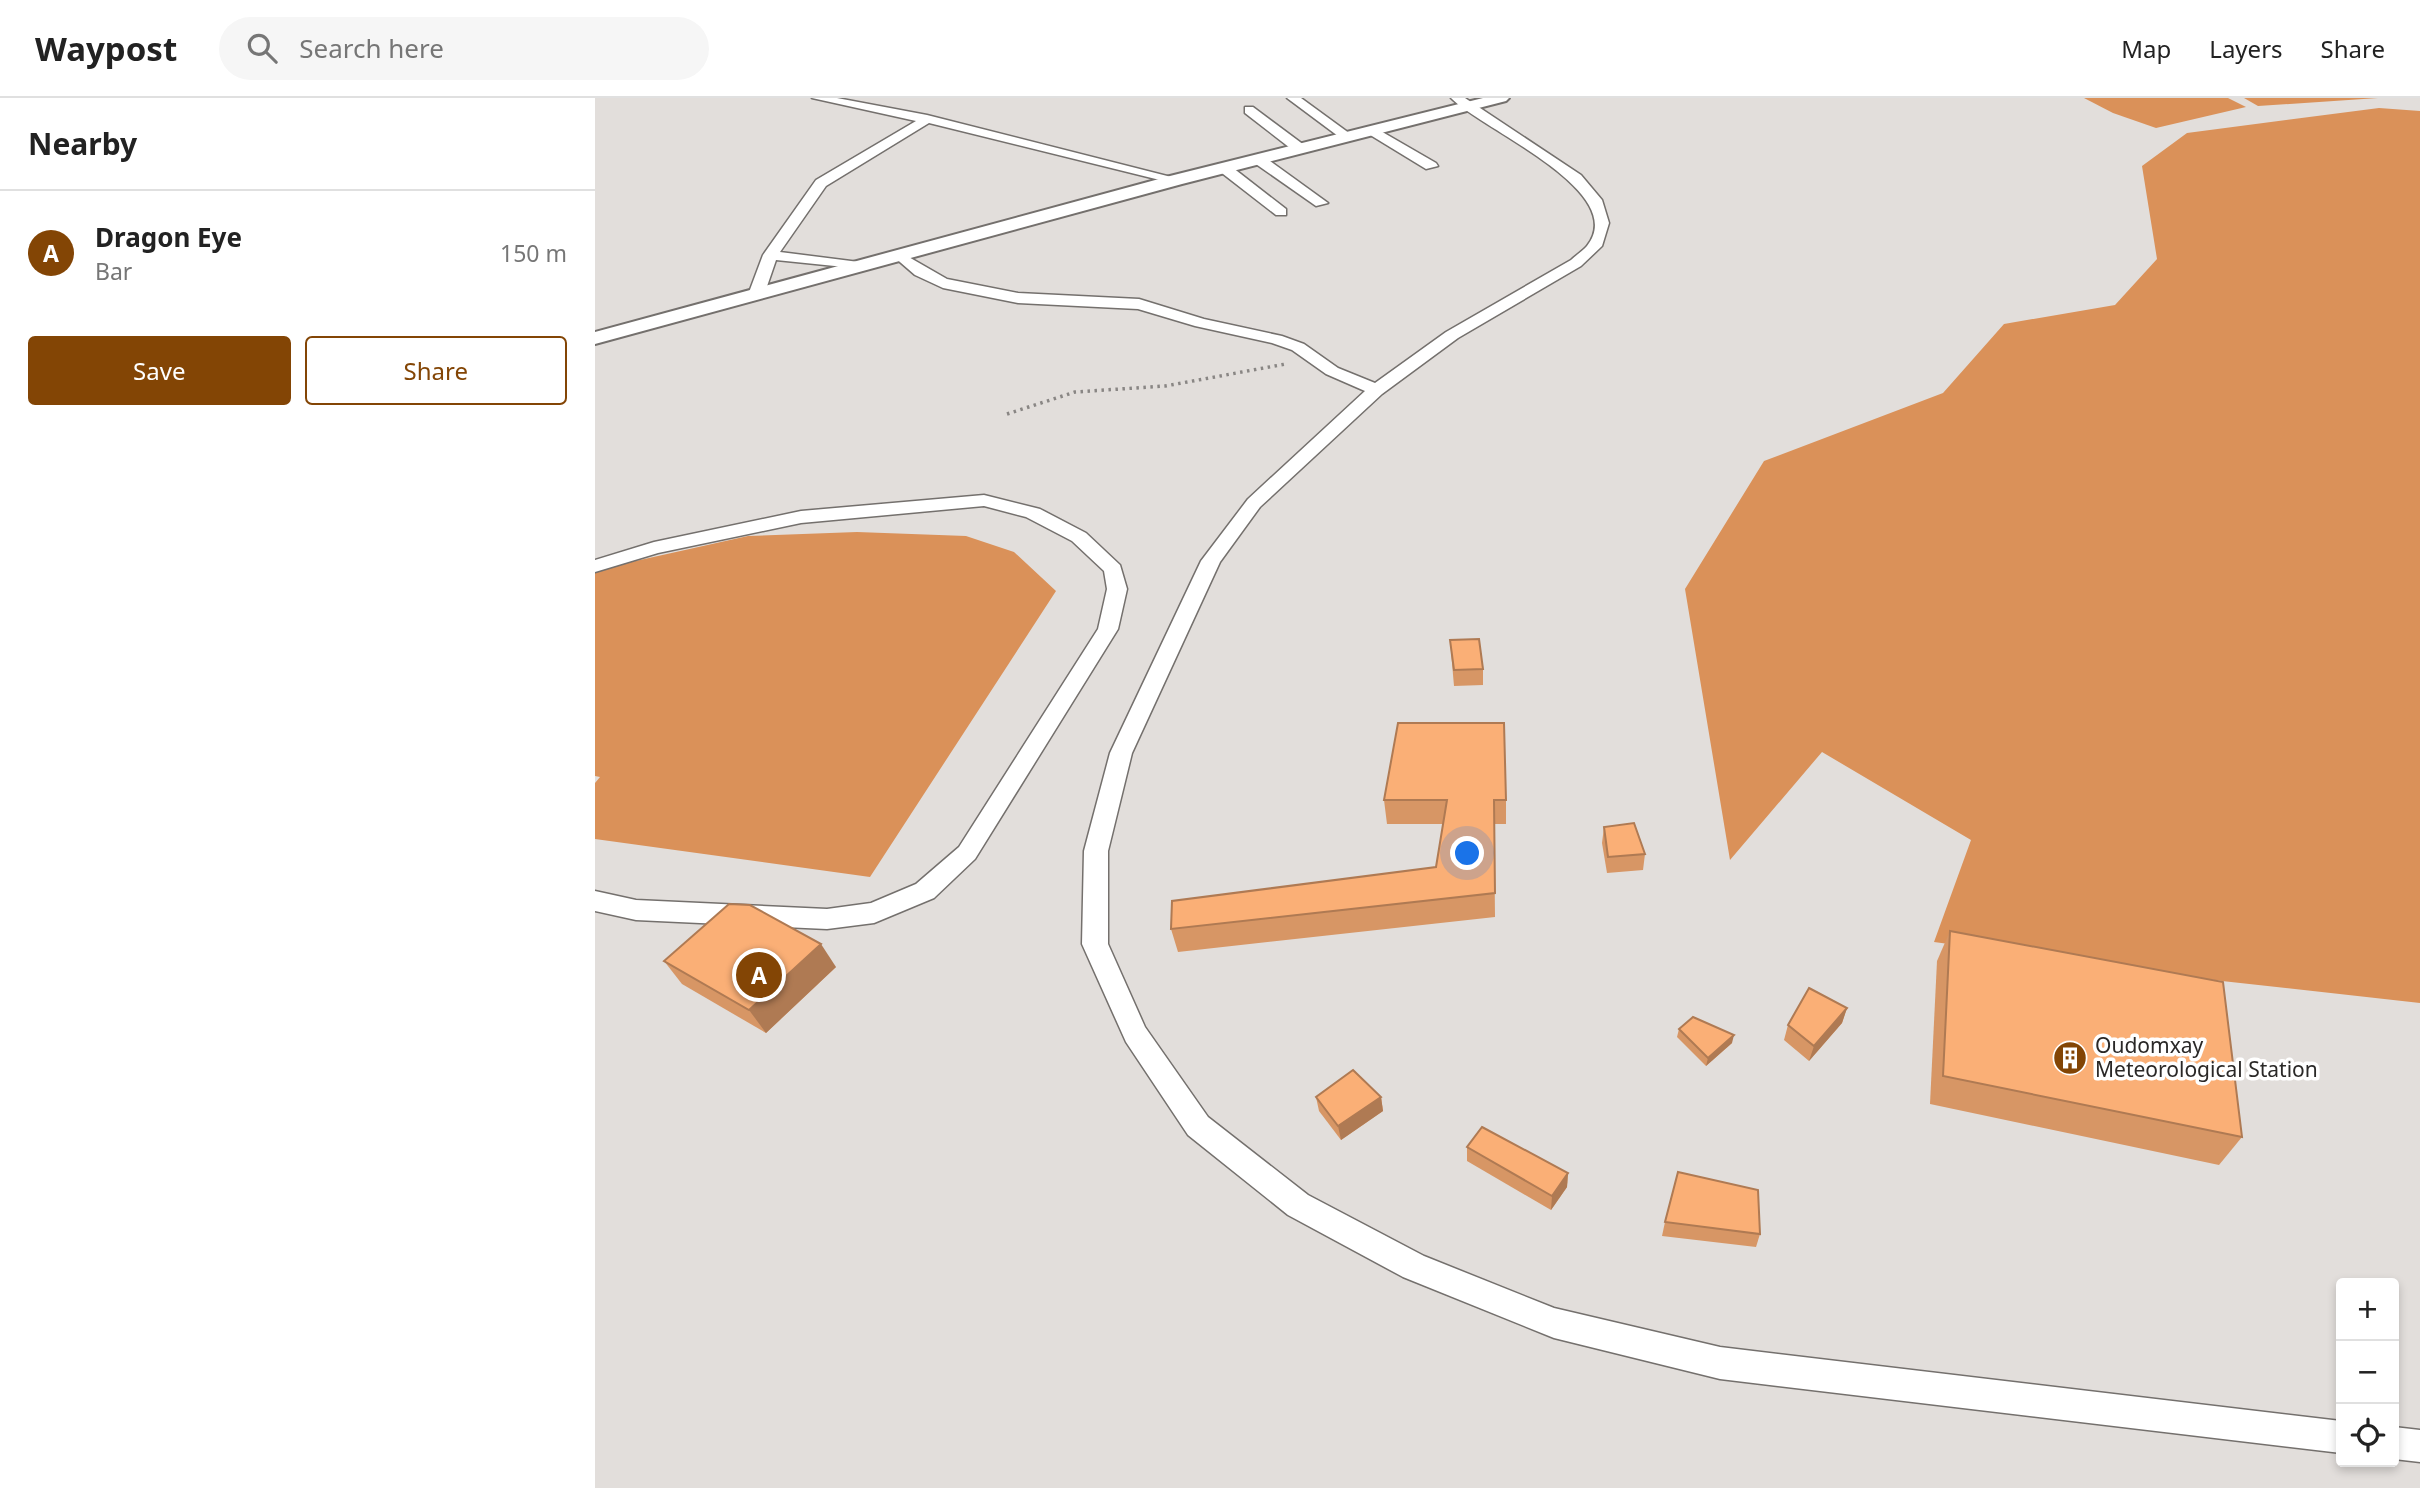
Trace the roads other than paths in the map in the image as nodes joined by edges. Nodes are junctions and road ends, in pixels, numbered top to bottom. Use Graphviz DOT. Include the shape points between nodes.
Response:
graph roads {
  1 [pos="818,98"];
  2 [pos="1293,98"];
  3 [pos="1501,98"];
  4 [pos="1463,102"];
  5 [pos="1249,110"];
  6 [pos="927,119"];
  7 [pos="1372,130"];
  8 [pos="1347,136"];
  9 [pos="1299,148"];
  10 [pos="1258,159"];
  11 [pos="1431,166"];
  12 [pos="1223,167"];
  13 [pos="1176,180"];
  14 [pos="1321,203"];
  15 [pos="1281,212"];
  16 [pos="770,255"];
  17 [pos="900,256"];
  18 [pos="859,267"];
  19 [pos="756,295"];
  20 [pos="595,338"];
  21 [pos="1376,390"];
  22 [pos="595,566"];
  23 [pos="595,901"];
  24 [pos="2336,1436"];
  25 [pos="2399,1444"];
  26 [pos="2420,1446"];
  1 -- 6 [label="street"];
  2 -- 8 [label="street"];
  3 -- 4 [label="street"];
  4 -- 7 [label="street"];
  4 -- 21 [label="street" via="1576,178 1595,200 1602,223 1599,234 1595,246 1576,263 1452,335"];
  5 -- 9 [label="street"];
  6 -- 13 [label="street"];
  6 -- 16 [label="street" via="821,183"];
  7 -- 8 [label="street"];
  7 -- 11 [label="street"];
  8 -- 9 [label="street"];
  9 -- 10 [label="street"];
  10 -- 12 [label="street"];
  10 -- 14 [label="street"];
  12 -- 13 [label="street"];
  12 -- 15 [label="street"];
  13 -- 17 [label="street"];
  16 -- 18 [label="street"];
  16 -- 19 [label="street"];
  17 -- 18 [label="street"];
  17 -- 21 [label="street" via="943,283 1018,298 1139,304 1276,339 1298,346 1332,371"];
  18 -- 19 [label="street"];
  19 -- 20 [label="street"];
  21 -- 24 [label="street" via="1254,503 1211,561 1121,753 1095,851 1095,944 1135,1034 1198,1126 1298,1205 1414,1267 1554,1323 1720,1363"];
  22 -- 23 [label="street" via="654,548 801,517 984,500 1034,513 1079,537 1113,569 1117,589 1108,629 967,853 925,891 874,914 827,919 636,910"];
  25 -- 26 [label="street"];
}
